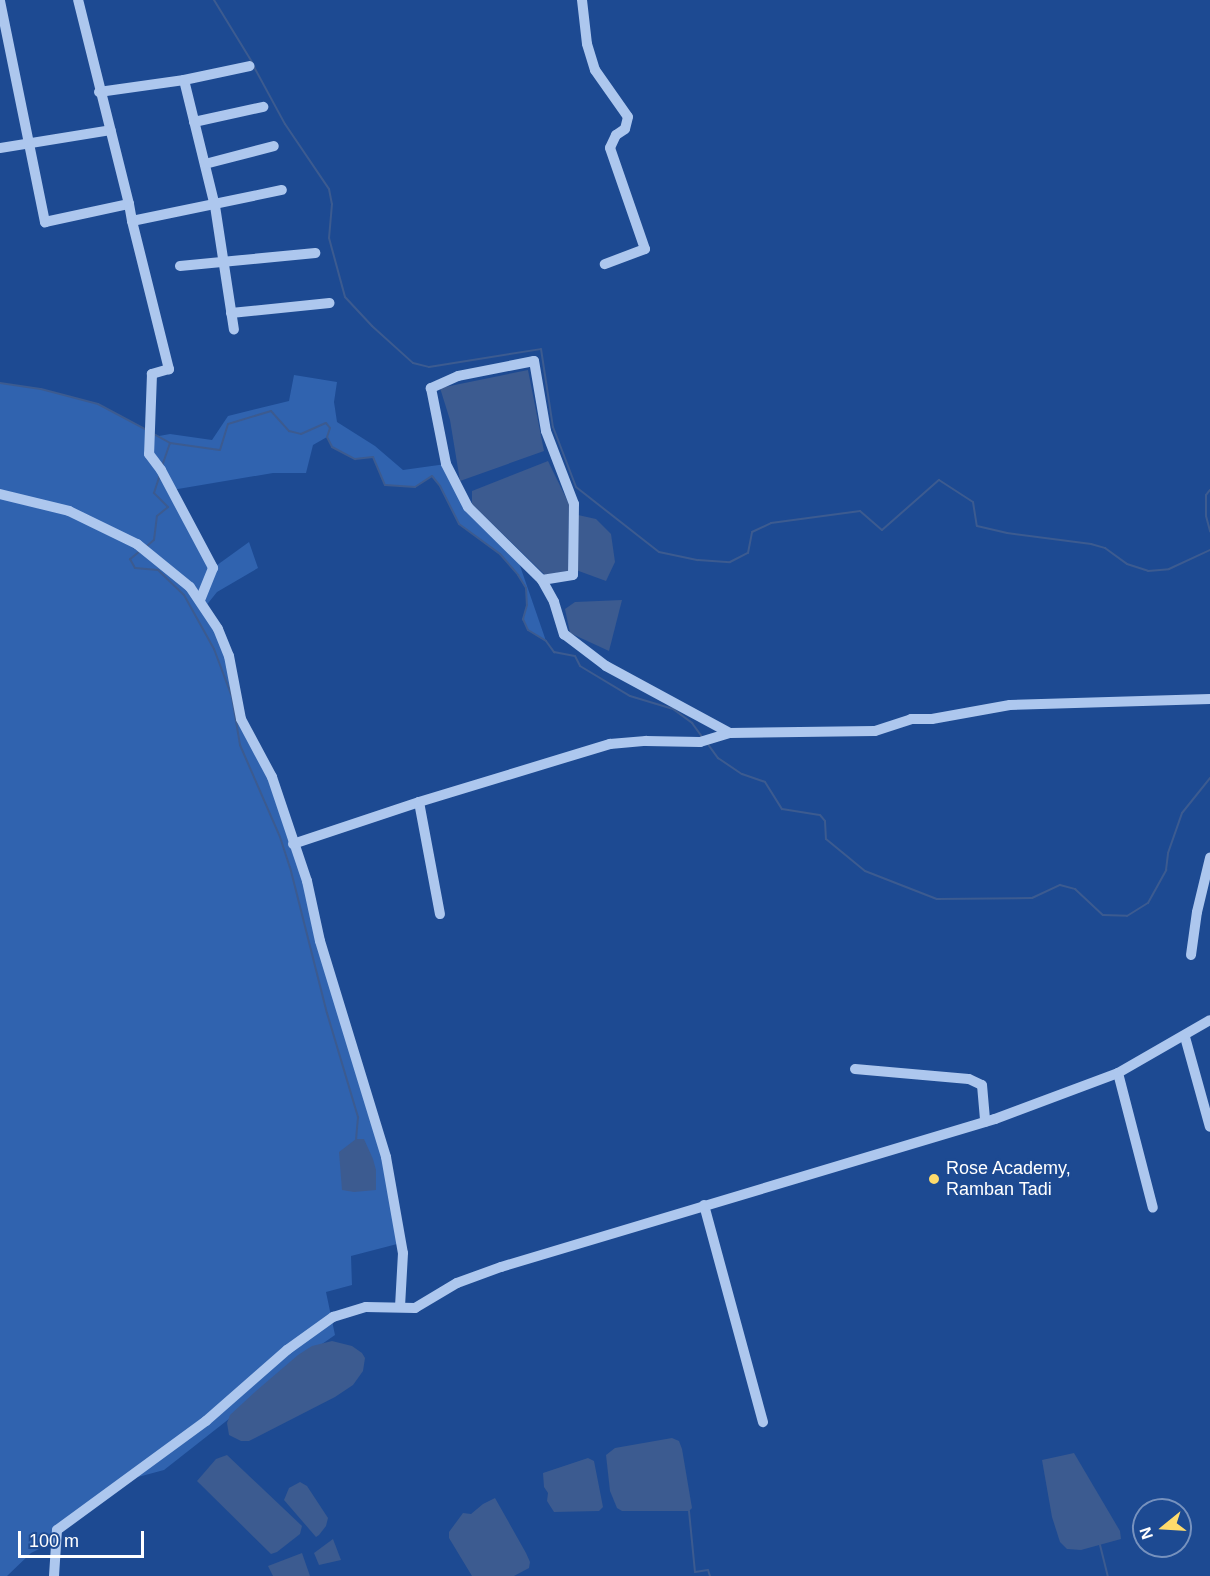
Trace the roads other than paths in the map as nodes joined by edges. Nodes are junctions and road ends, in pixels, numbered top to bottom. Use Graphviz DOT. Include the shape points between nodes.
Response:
graph roads {
  1 [pos="78,0"];
  2 [pos="582,0"];
  3 [pos="0,1"];
  4 [pos="250,66"];
  5 [pos="184,80"];
  6 [pos="99,92"];
  7 [pos="263,107"];
  8 [pos="194,122"];
  9 [pos="111,130"];
  10 [pos="30,143"];
  11 [pos="274,146"];
  12 [pos="0,148"];
  13 [pos="205,164"];
  14 [pos="282,190"];
  15 [pos="129,204"];
  16 [pos="215,206"];
  17 [pos="132,221"];
  18 [pos="315,253"];
  19 [pos="223,261"];
  20 [pos="605,264"];
  21 [pos="180,266"];
  22 [pos="328,303"];
  23 [pos="231,313"];
  24 [pos="234,330"];
  25 [pos="0,494"];
  26 [pos="542,580"];
  27 [pos="200,600"];
  28 [pos="1210,699"];
  29 [pos="730,733"];
  30 [pos="419,802"];
  31 [pos="293,844"];
  32 [pos="1210,858"];
  33 [pos="440,914"];
  34 [pos="1191,955"];
  35 [pos="1210,1020"];
  36 [pos="1185,1037"];
  37 [pos="855,1070"];
  38 [pos="1118,1074"];
  39 [pos="1205,1091"];
  40 [pos="985,1122"];
  41 [pos="1210,1127"];
  42 [pos="704,1205"];
  43 [pos="1153,1208"];
  44 [pos="400,1306"];
  45 [pos="763,1422"];
  46 [pos="54,1576"];
  1 -- 6 [label="street"];
  2 -- 20 [label="street" via="587,44 595,70 628,117 625,129 616,135 610,148 645,249"];
  3 -- 10 [label="street"];
  4 -- 5 [label="street"];
  5 -- 6 [label="street"];
  5 -- 8 [label="street"];
  6 -- 9 [label="street"];
  7 -- 8 [label="street"];
  8 -- 13 [label="street"];
  9 -- 10 [label="street"];
  9 -- 15 [label="street"];
  10 -- 12 [label="street"];
  10 -- 15 [label="street" via="45,222"];
  11 -- 13 [label="street"];
  13 -- 16 [label="street"];
  14 -- 16 [label="street"];
  15 -- 17 [label="street"];
  16 -- 17 [label="street"];
  16 -- 19 [label="street"];
  17 -- 27 [label="street" via="169,369 152,374 149,454 213,568"];
  18 -- 19 [label="street"];
  19 -- 21 [label="street"];
  19 -- 23 [label="street"];
  22 -- 23 [label="street"];
  23 -- 24 [label="street"];
  25 -- 27 [label="street" via="69,511 137,544 190,587"];
  26 -- 26 [label="street" via="468,507 446,464 431,388 458,376 534,362 546,431 574,504 573,575"];
  26 -- 29 [label="street" via="564,634 606,666"];
  27 -- 31 [label="street" via="229,656 241,720 272,777"];
  28 -- 29 [label="street" via="1010,705 911,719 875,731"];
  29 -- 30 [label="street" via="700,742 610,744"];
  30 -- 31 [label="street"];
  30 -- 33 [label="street"];
  31 -- 44 [label="street" via="307,880 320,942 386,1157 402,1253"];
  32 -- 34 [label="street"];
  35 -- 36 [label="street"];
  36 -- 38 [label="street"];
  36 -- 39 [label="street"];
  37 -- 40 [label="street" via="969,1079 982,1085"];
  38 -- 40 [label="street"];
  38 -- 43 [label="street"];
  39 -- 41 [label="street"];
  40 -- 42 [label="street"];
  42 -- 44 [label="street" via="457,1282 415,1308"];
  42 -- 45 [label="street"];
  44 -- 46 [label="street" via="353,1309 320,1325 206,1421 67,1521 54,1538"];
}
